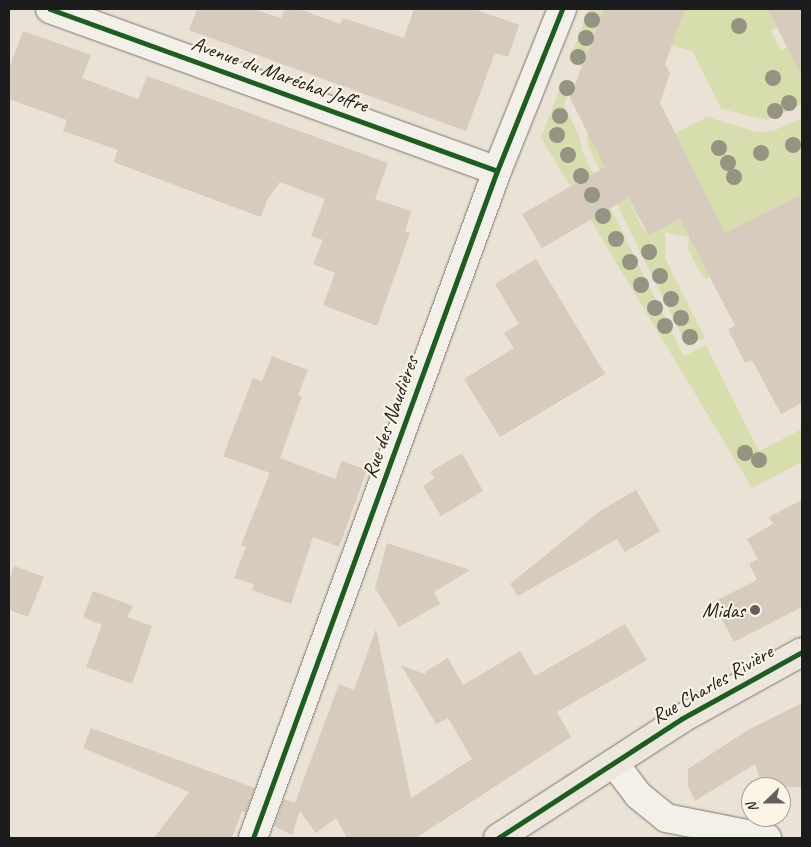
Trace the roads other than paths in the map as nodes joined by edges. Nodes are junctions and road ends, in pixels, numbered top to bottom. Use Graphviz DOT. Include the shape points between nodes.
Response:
graph roads {
  1 [pos="50,9"];
  2 [pos="562,9"];
  3 [pos="497,171"];
  4 [pos="802,652"];
  5 [pos="614,763"];
  6 [pos="253,838"];
  7 [pos="498,838"];
  8 [pos="767,838"];
  1 -- 3 [label="street, Avenue du Maréchal Joffre"];
  2 -- 3 [label="street, Rue des Naudières"];
  3 -- 6 [label="street, Rue des Naudières"];
  4 -- 5 [label="main road, Rue Charles Rivière" via="748,680"];
  5 -- 7 [label="main road, Rue Charles Rivière"];
  5 -- 8 [label="street" via="638,795 666,818"];
}
